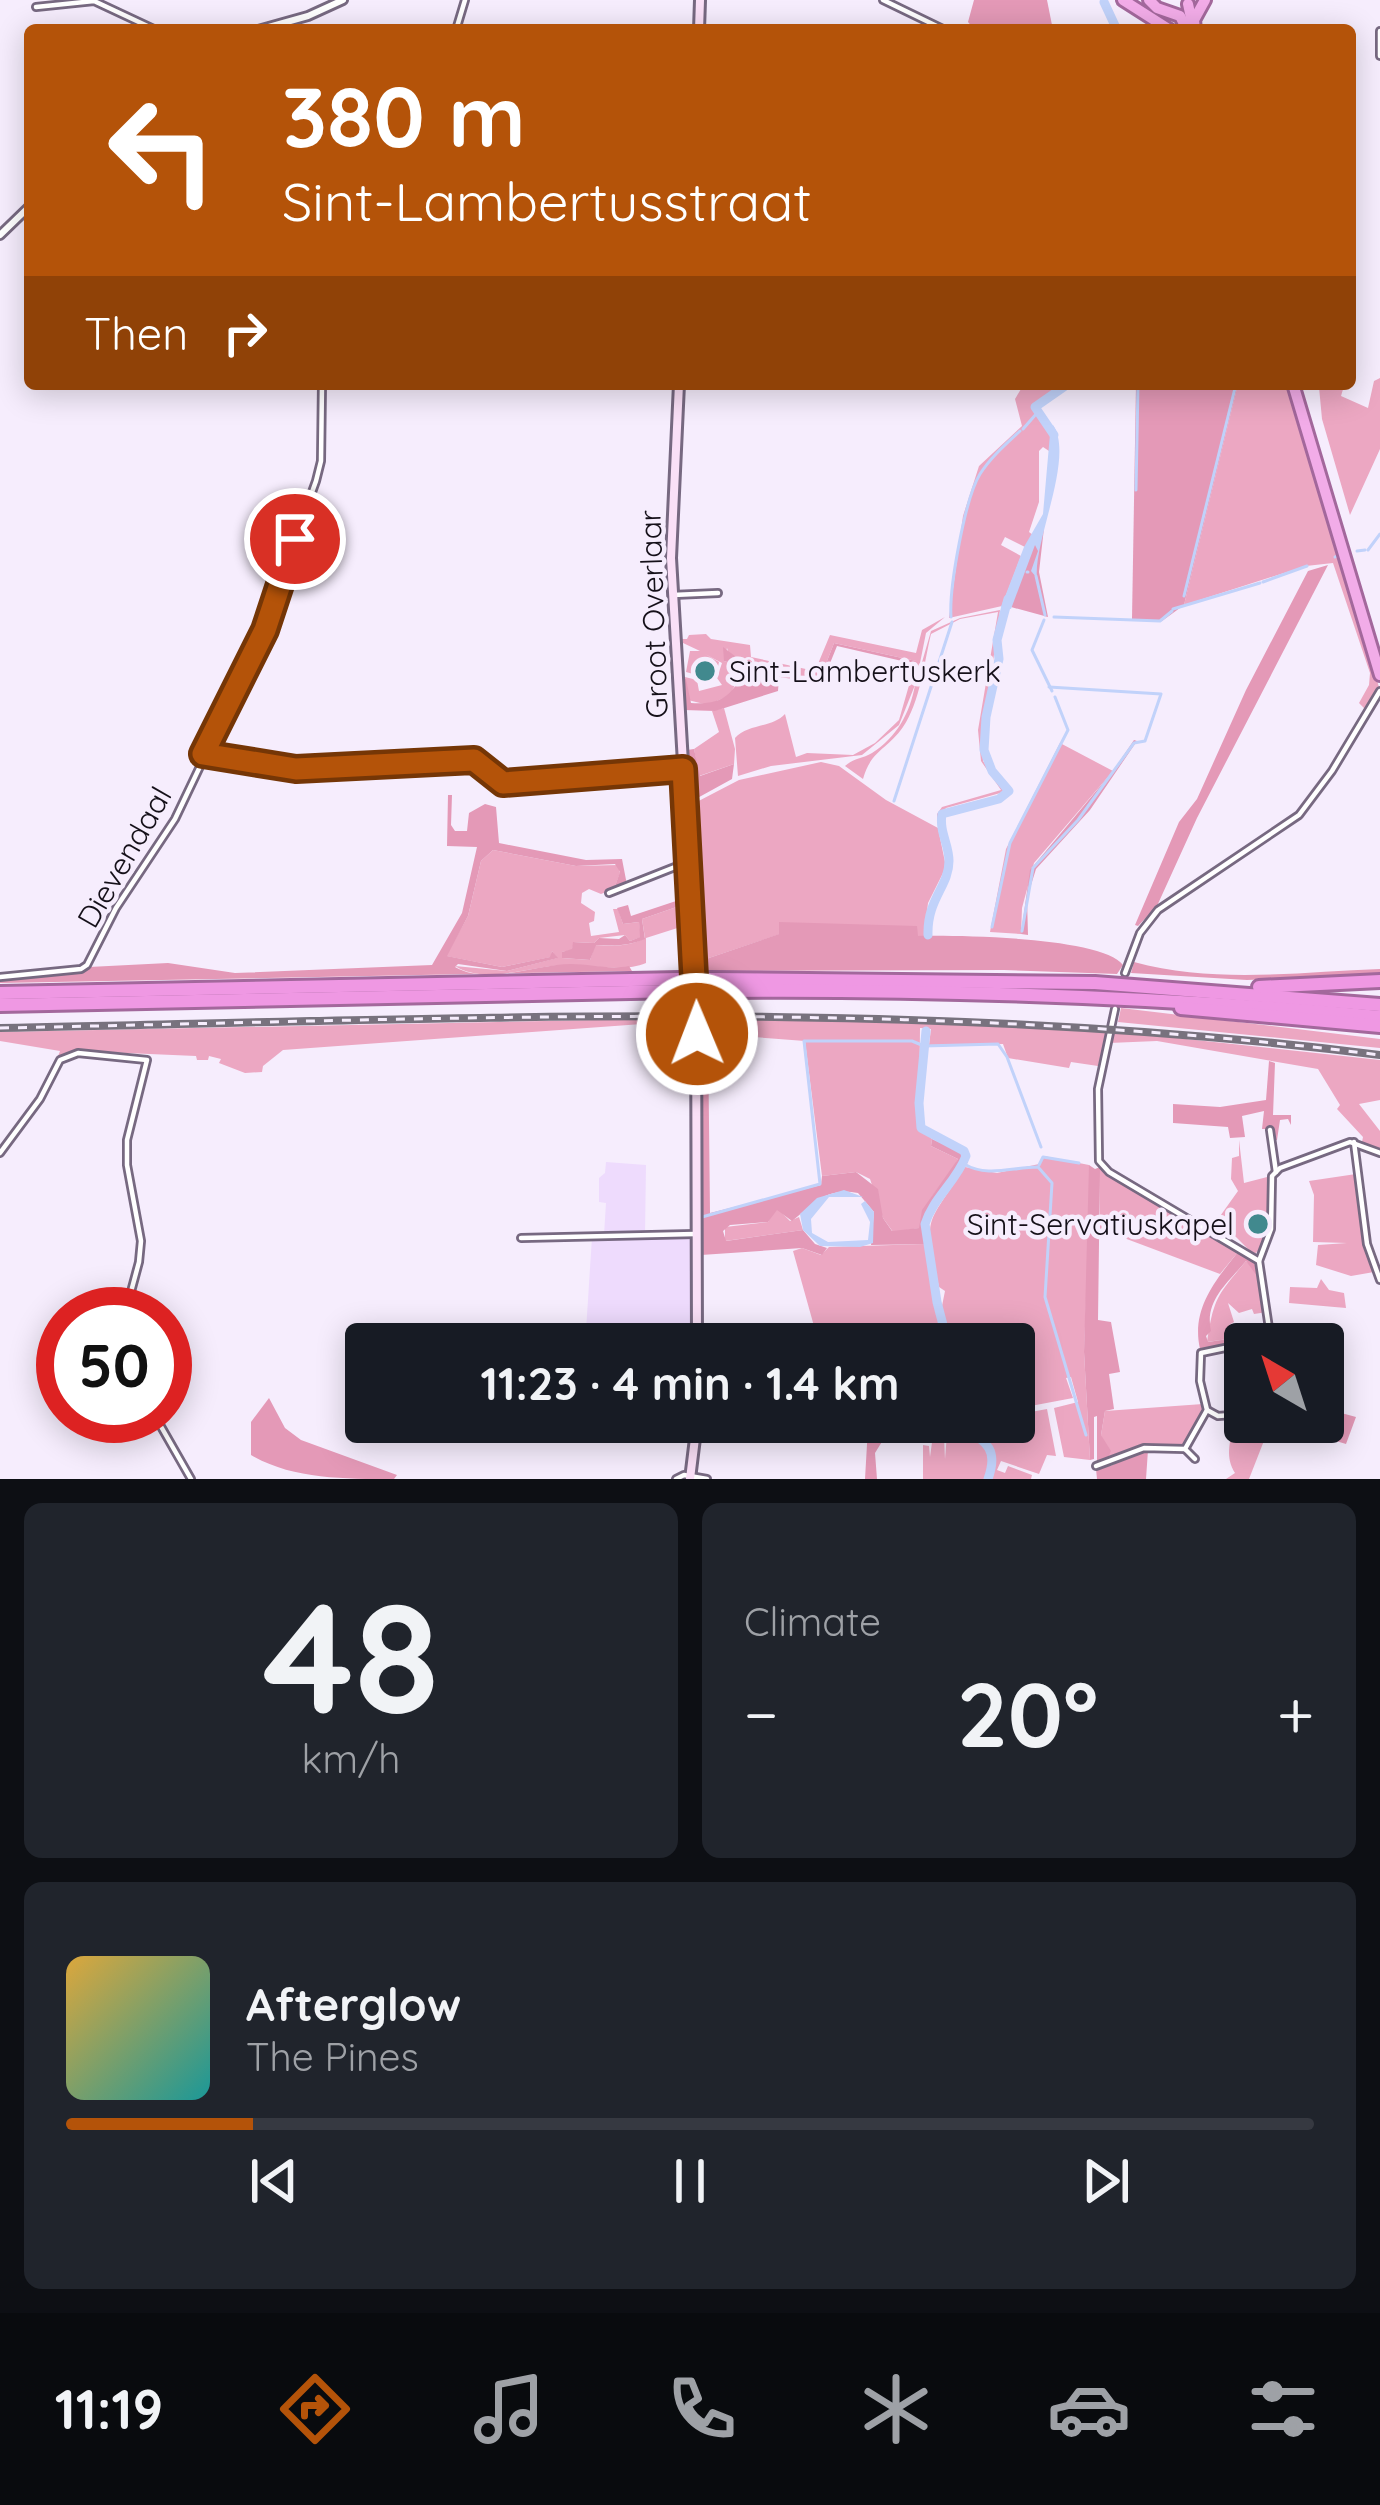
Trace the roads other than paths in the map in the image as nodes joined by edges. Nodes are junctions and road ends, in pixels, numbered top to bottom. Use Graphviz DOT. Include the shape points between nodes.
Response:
graph roads {
  1 [pos="343,0"];
  2 [pos="883,0"];
  3 [pos="1123,0"];
  4 [pos="1149,0"];
  5 [pos="1190,2"];
  6 [pos="36,7"];
  7 [pos="1174,12"];
  8 [pos="143,24"];
  9 [pos="279,24"];
  10 [pos="933,24"];
  11 [pos="1161,24"];
  12 [pos="1186,24"];
  13 [pos="1380,32"];
  14 [pos="1380,56"];
  15 [pos="24,212"];
  16 [pos="0,236"];
  17 [pos="322,390"];
  18 [pos="679,390"];
  19 [pos="1298,390"];
  20 [pos="1298,390"];
  21 [pos="718,593"];
  22 [pos="673,595"];
  23 [pos="1380,651"];
  24 [pos="1380,675"];
  25 [pos="1380,691"];
  26 [pos="1380,704"];
  27 [pos="1369,709"];
  28 [pos="203,754"];
  29 [pos="683,769"];
  30 [pos="690,861"];
  31 [pos="609,893"];
  32 [pos="1125,973"];
  33 [pos="0,977"];
  34 [pos="1380,981"];
  35 [pos="680,985"];
  36 [pos="705,985"];
  37 [pos="1240,992"];
  38 [pos="0,993"];
  39 [pos="1133,997"];
  40 [pos="0,1005"];
  41 [pos="1380,1005"];
  42 [pos="1115,1009"];
  43 [pos="1380,1017"];
  44 [pos="1380,1030"];
  45 [pos="1270,1130"];
  46 [pos="1354,1142"];
  47 [pos="0,1154"];
  48 [pos="1380,1154"];
  49 [pos="1276,1172"];
  50 [pos="697,1234"];
  51 [pos="521,1238"];
  52 [pos="1259,1261"];
  53 [pos="1378,1270"];
  54 [pos="1380,1280"];
  55 [pos="131,1287"];
  56 [pos="697,1323"];
  57 [pos="1207,1410"];
  58 [pos="1224,1416"];
  59 [pos="170,1443"];
  60 [pos="694,1443"];
  61 [pos="1185,1449"];
  62 [pos="1195,1459"];
  63 [pos="1096,1466"];
  64 [pos="690,1477"];
  65 [pos="191,1479"];
  66 [pos="676,1479"];
  67 [pos="707,1479"];
  1 -- 9 [label="street"];
  2 -- 10 [label="street"];
  3 -- 11 [label="highway"];
  4 -- 7 [label="highway"];
  5 -- 7 [label="highway"];
  6 -- 8 [label="street" via="94,1"];
  7 -- 12 [label="highway"];
  13 -- 14 [label="street"];
  15 -- 16 [label="street"];
  17 -- 28 [label="street" via="316,481 265,630"];
  18 -- 22 [label="main road, Groot Overlaar"];
  19 -- 23 [label="highway"];
  20 -- 24 [label="highway"];
  21 -- 22 [label="street"];
  22 -- 29 [label="main road, Groot Overlaar"];
  25 -- 27 [label="street"];
  26 -- 27 [label="street"];
  27 -- 32 [label="street" via="1294,820 1158,910"];
  28 -- 29 [label="street" via="296,769 474,760 503,783"];
  28 -- 33 [label="street, Dievendaal" via="175,819 87,965"];
  29 -- 30 [label="main road, Groot Overlaar"];
  30 -- 31 [label="street"];
  30 -- 36 [label="main road, Groot Overlaar"];
  34 -- 37 [label="highway"];
  35 -- 36 [label="highway, bridge"];
  35 -- 38 [label="highway"];
  35 -- 40 [label="highway"];
  36 -- 37 [label="highway" via="993,980"];
  36 -- 39 [label="highway"];
  36 -- 50 [label="main road, Groot Overlaar"];
  37 -- 41 [label="highway"];
  39 -- 43 [label="highway"];
  39 -- 44 [label="highway"];
  42 -- 52 [label="street" via="1098,1089 1099,1161"];
  45 -- 49 [label="street"];
  46 -- 48 [label="street"];
  46 -- 49 [label="street"];
  46 -- 53 [label="street"];
  47 -- 55 [label="street" via="67,1056 142,1058 147,1066 126,1154 139,1212"];
  49 -- 52 [label="street"];
  50 -- 51 [label="street"];
  50 -- 56 [label="main road, Groot Overlaar"];
  52 -- 57 [label="street" via="1270,1335 1202,1350"];
  53 -- 54 [label="street"];
  57 -- 58 [label="street"];
  57 -- 61 [label="street"];
  59 -- 65 [label="street"];
  60 -- 64 [label="main road"];
  61 -- 62 [label="street"];
  61 -- 63 [label="street" via="1144,1448"];
  64 -- 66 [label="street"];
  64 -- 67 [label="street"];
}
